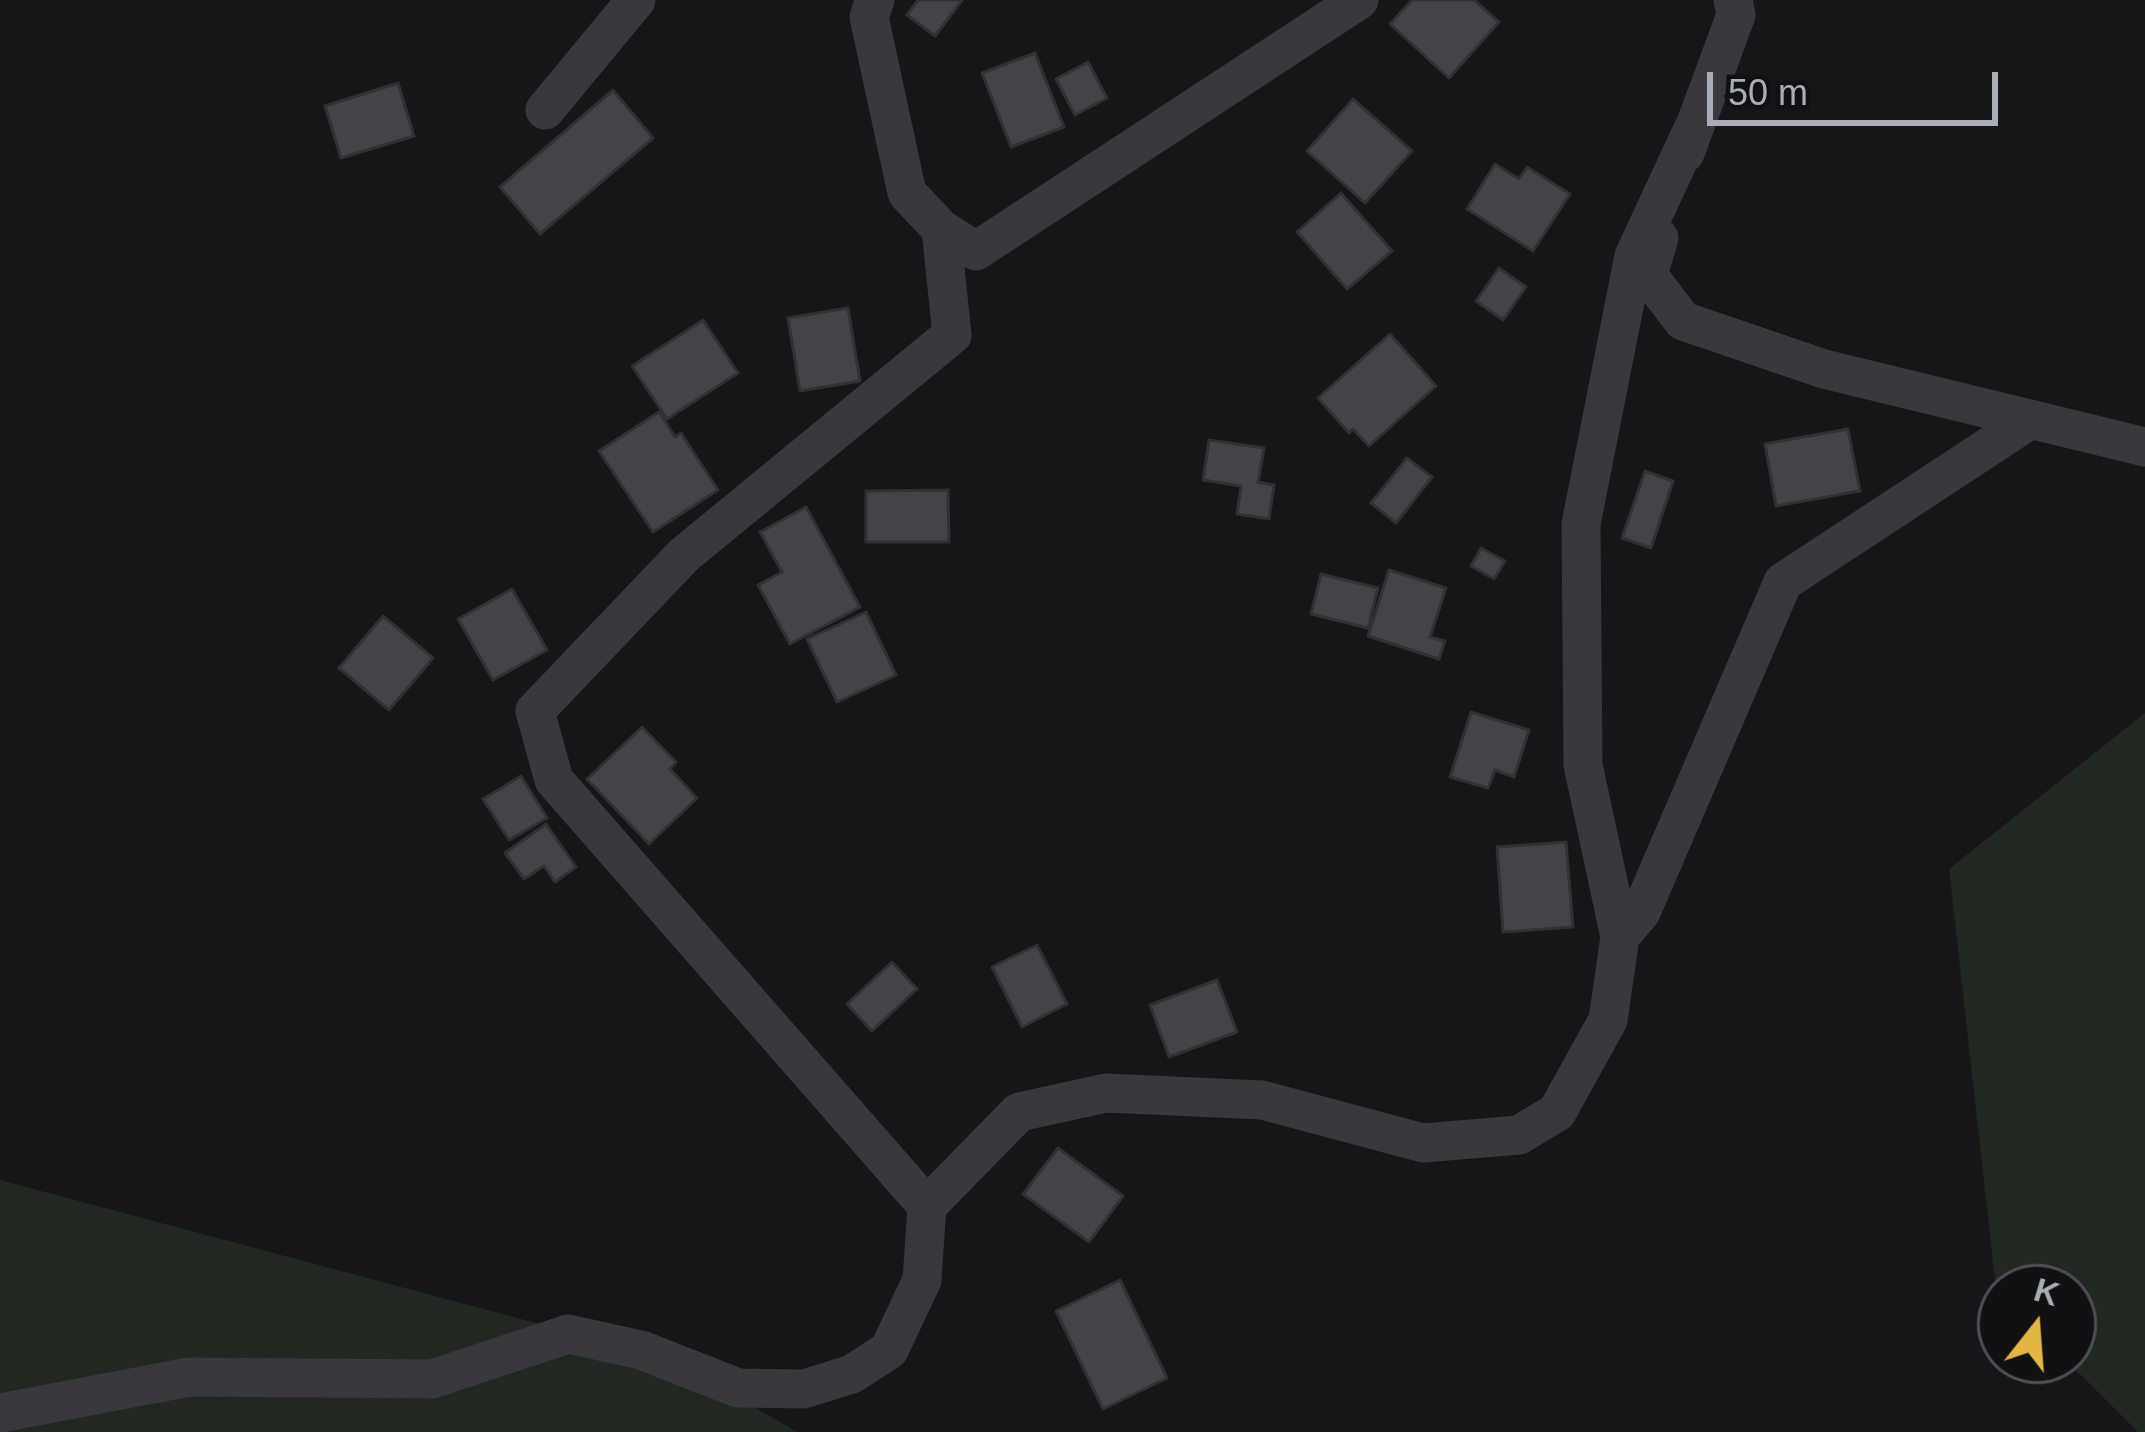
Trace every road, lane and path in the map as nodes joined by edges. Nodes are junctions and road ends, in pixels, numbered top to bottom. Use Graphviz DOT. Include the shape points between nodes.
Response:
graph roads {
  1 [pos="637,0"];
  2 [pos="875,0"];
  3 [pos="1359,0"];
  4 [pos="1733,0"];
  5 [pos="545,110"];
  6 [pos="1693,129"];
  7 [pos="941,229"];
  8 [pos="2031,419"];
  9 [pos="2145,447"];
  10 [pos="1620,937"];
  11 [pos="927,1206"];
  12 [pos="0,1412"];
  1 -- 5 [label="street"];
  2 -- 7 [label="street" via="869,17 908,193"];
  3 -- 7 [label="street" via="976,251"];
  4 -- 6 [label="street" via="1736,14"];
  6 -- 8 [label="street" via="1648,275 1683,321 1824,368"];
  6 -- 10 [label="street" via="1634,256 1581,524 1583,765"];
  7 -- 11 [label="street" via="952,335 684,555 535,711 554,779"];
  8 -- 9 [label="street"];
  8 -- 10 [label="street" via="1783,582 1642,912"];
  10 -- 11 [label="street" via="1608,1020 1557,1112 1519,1135 1423,1143 1262,1100 1106,1093 1019,1112"];
  11 -- 12 [label="street" via="922,1280 889,1350 853,1374 804,1389 738,1388 641,1350 568,1334 432,1378 189,1377"];
}
